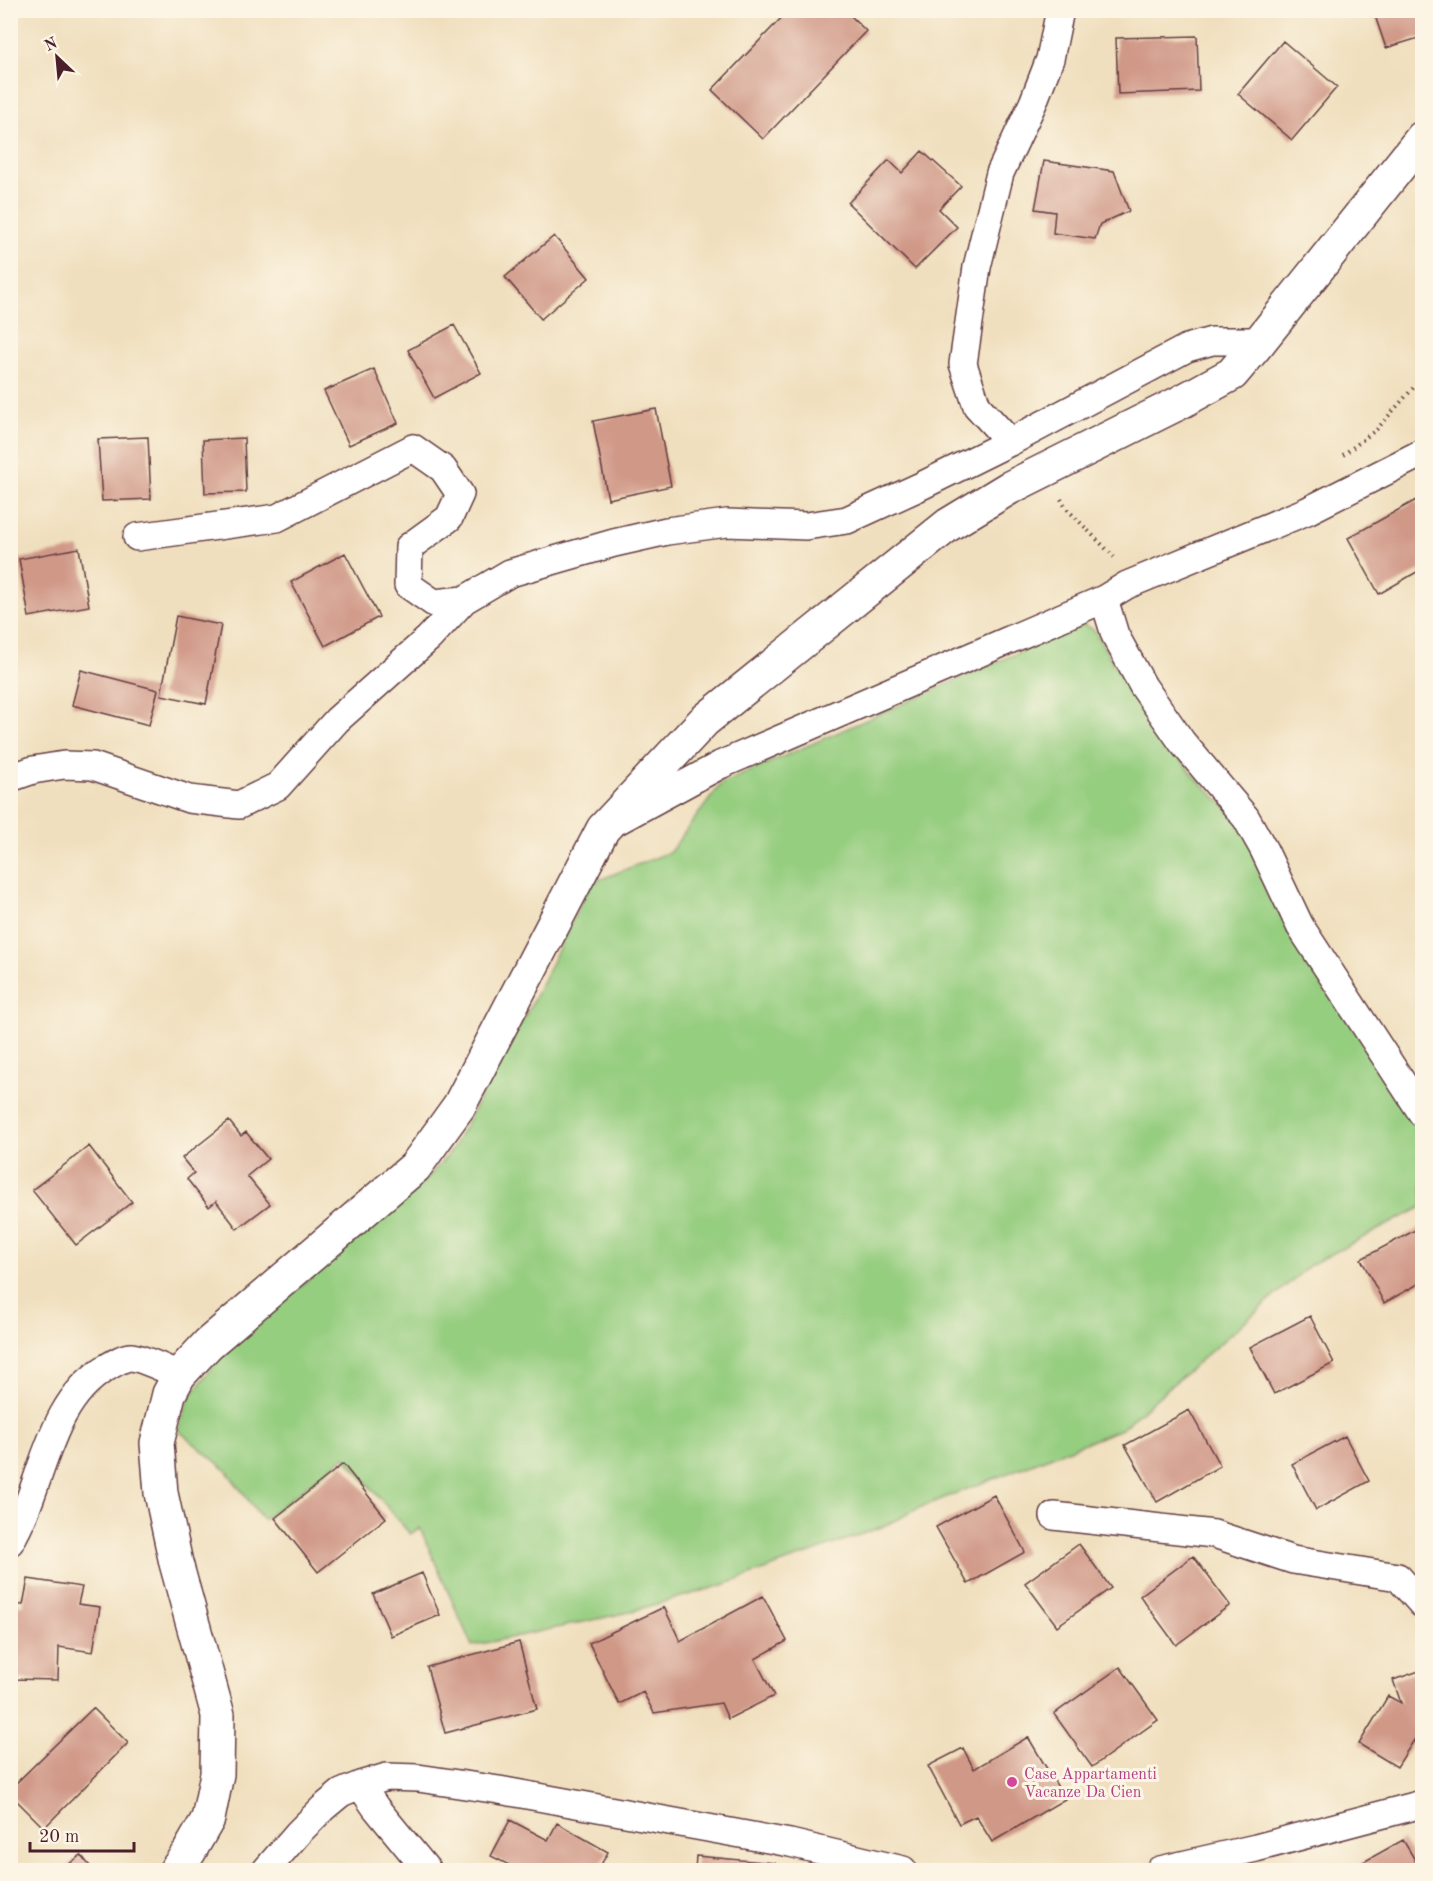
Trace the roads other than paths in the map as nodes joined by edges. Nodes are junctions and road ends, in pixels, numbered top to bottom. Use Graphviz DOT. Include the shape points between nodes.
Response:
graph roads {
  1 [pos="1060,10"];
  2 [pos="1422,138"];
  3 [pos="1260,341"];
  4 [pos="1010,442"];
  5 [pos="1422,453"];
  6 [pos="137,537"];
  7 [pos="1115,592"];
  8 [pos="464,600"];
  9 [pos="10,778"];
  10 [pos="603,829"];
  11 [pos="1422,1113"];
  12 [pos="179,1374"];
  13 [pos="1054,1516"];
  14 [pos="10,1542"];
  15 [pos="1422,1604"];
  16 [pos="360,1785"];
  17 [pos="1422,1804"];
  18 [pos="176,1870"];
  19 [pos="266,1870"];
  20 [pos="427,1870"];
  21 [pos="903,1870"];
  22 [pos="1160,1870"];
  1 -- 4 [label="street" via="1050,59 1000,173 977,267 963,364 977,406"];
  2 -- 3 [label="street"];
  3 -- 4 [label="street" via="1212,341 1187,348"];
  3 -- 10 [label="street" via="1232,374 1009,488 948,525 713,713"];
  4 -- 8 [label="street" via="847,520 806,526 727,523 667,531 510,573"];
  5 -- 7 [label="street" via="1307,511"];
  6 -- 8 [label="street" via="278,518 413,448 443,469 460,494 449,518 410,547 408,585 434,603"];
  7 -- 10 [label="street" via="720,765"];
  7 -- 11 [label="street" via="1115,635 1143,686 1182,742 1246,818 1300,926"];
  8 -- 9 [label="street" via="420,646 337,720 278,786 239,805 189,799 93,766 64,765"];
  10 -- 12 [label="street" via="459,1106 415,1167 208,1344"];
  12 -- 14 [label="street" via="130,1357 99,1372 75,1396 57,1427 20,1526"];
  12 -- 18 [label="street" via="169,1394 157,1443 161,1493 218,1715 217,1774 207,1819"];
  13 -- 15 [label="street" via="1214,1534 1293,1560 1398,1577"];
  16 -- 19 [label="street" via="323,1808"];
  16 -- 20 [label="street"];
  16 -- 21 [label="street" via="398,1777 499,1790 790,1843"];
  17 -- 22 [label="street"];
}
